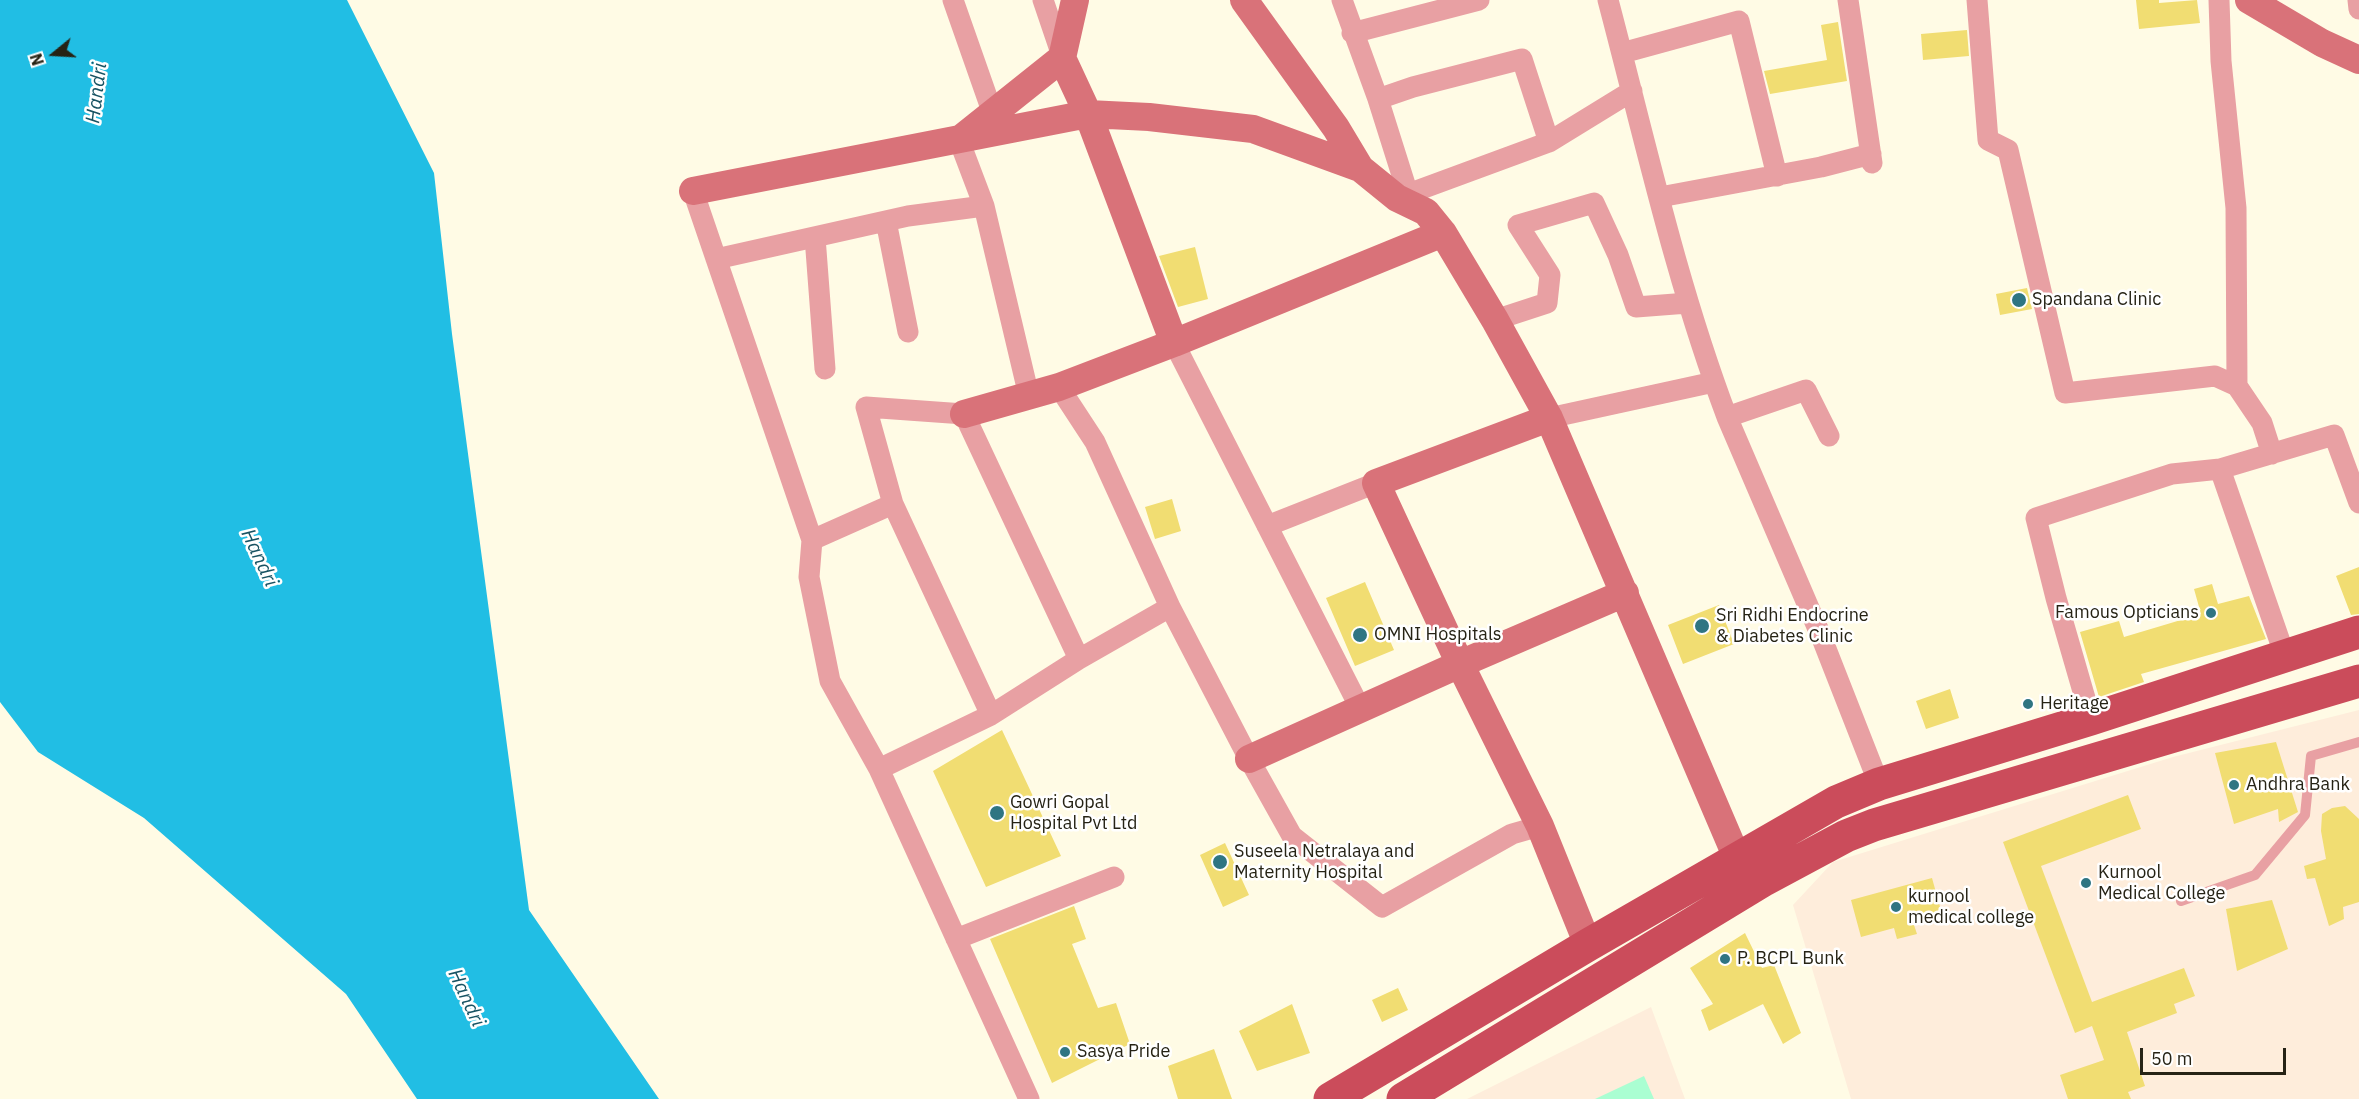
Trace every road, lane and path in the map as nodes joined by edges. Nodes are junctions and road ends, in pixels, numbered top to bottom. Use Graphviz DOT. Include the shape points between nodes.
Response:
graph roads {
  1 [pos="953,0"];
  2 [pos="1043,0"];
  3 [pos="1075,0"];
  4 [pos="1244,0"];
  5 [pos="1342,0"];
  6 [pos="1479,0"];
  7 [pos="1608,0"];
  8 [pos="1848,0"];
  9 [pos="1977,0"];
  10 [pos="2219,0"];
  11 [pos="2249,0"];
  12 [pos="2358,0"];
  13 [pos="2359,9"];
  14 [pos="1352,33"];
  15 [pos="1622,53"];
  16 [pos="1062,58"];
  17 [pos="2359,60"];
  18 [pos="1632,91"];
  19 [pos="1378,99"];
  20 [pos="993,114"];
  21 [pos="1088,114"];
  22 [pos="959,140"];
  23 [pos="1550,142"];
  24 [pos="1360,168"];
  25 [pos="1778,176"];
  26 [pos="693,191"];
  27 [pos="1403,196"];
  28 [pos="1660,197"];
  29 [pos="984,206"];
  30 [pos="886,221"];
  31 [pos="1443,233"];
  32 [pos="815,237"];
  33 [pos="716,259"];
  34 [pos="1688,303"];
  35 [pos="1495,320"];
  36 [pos="908,332"];
  37 [pos="1174,344"];
  38 [pos="825,369"];
  39 [pos="1714,382"];
  40 [pos="2237,386"];
  41 [pos="1059,387"];
  42 [pos="1029,396"];
  43 [pos="964,414"];
  44 [pos="1727,417"];
  45 [pos="1549,418"];
  46 [pos="1829,436"];
  47 [pos="2272,454"];
  48 [pos="2220,469"];
  49 [pos="1376,483"];
  50 [pos="893,504"];
  51 [pos="2359,504"];
  52 [pos="1267,526"];
  53 [pos="812,540"];
  54 [pos="1625,592"];
  55 [pos="1170,607"];
  56 [pos="2359,632"];
  57 [pos="2285,656"];
  58 [pos="1079,659"];
  59 [pos="1460,664"];
  60 [pos="2359,681"];
  61 [pos="1360,708"];
  62 [pos="991,715"];
  63 [pos="2091,719"];
  64 [pos="2359,742"];
  65 [pos="1249,759"];
  66 [pos="879,769"];
  67 [pos="1880,784"];
  68 [pos="1540,826"];
  69 [pos="1737,858"];
  70 [pos="1114,877"];
  71 [pos="1753,887"];
  72 [pos="2181,901"];
  73 [pos="956,939"];
  74 [pos="1588,945"];
  75 [pos="1029,1099"];
  76 [pos="1330,1099"];
  77 [pos="1403,1099"];
  1 -- 20 [label="street"];
  2 -- 16 [label="street"];
  3 -- 16 [label="street"];
  4 -- 24 [label="street"];
  5 -- 14 [label="street"];
  6 -- 14 [label="street"];
  7 -- 15 [label="street"];
  8 -- 25 [label="street" via="1872,159"];
  9 -- 40 [label="street" via="1988,140 2008,150 2066,393 2215,376"];
  10 -- 40 [label="street" via="2236,207"];
  11 -- 17 [label="street"];
  12 -- 13 [label="street"];
  14 -- 19 [label="street"];
  15 -- 18 [label="street"];
  15 -- 25 [label="street" via="1739,21"];
  16 -- 20 [label="street"];
  16 -- 21 [label="street"];
  18 -- 23 [label="street"];
  18 -- 28 [label="street"];
  19 -- 23 [label="street" via="1522,59"];
  19 -- 27 [label="street"];
  20 -- 22 [label="street"];
  21 -- 22 [label="street"];
  21 -- 24 [label="street" via="1253,129"];
  21 -- 37 [label="street"];
  22 -- 26 [label="street"];
  22 -- 29 [label="street"];
  23 -- 27 [label="street"];
  24 -- 27 [label="street"];
  25 -- 28 [label="street"];
  26 -- 33 [label="street"];
  27 -- 31 [label="street" via="1426,212"];
  28 -- 34 [label="street"];
  29 -- 30 [label="street"];
  29 -- 42 [label="street"];
  30 -- 32 [label="street"];
  30 -- 36 [label="street"];
  31 -- 35 [label="street"];
  31 -- 37 [label="street"];
  32 -- 33 [label="street"];
  32 -- 38 [label="street"];
  33 -- 53 [label="street"];
  34 -- 35 [label="street" via="1635,307 1618,255 1594,203 1518,225 1550,274 1547,303"];
  34 -- 39 [label="street"];
  35 -- 45 [label="street"];
  37 -- 41 [label="street"];
  37 -- 52 [label="street"];
  39 -- 44 [label="street"];
  39 -- 45 [label="street"];
  40 -- 47 [label="street" via="2262,423"];
  41 -- 42 [label="street"];
  41 -- 55 [label="street" via="1095,442"];
  42 -- 43 [label="street"];
  43 -- 50 [label="street" via="866,407"];
  43 -- 58 [label="street"];
  44 -- 46 [label="street" via="1806,390"];
  44 -- 67 [label="street"];
  45 -- 49 [label="street"];
  45 -- 54 [label="street"];
  47 -- 48 [label="street"];
  47 -- 51 [label="street" via="2334,435"];
  48 -- 57 [label="street"];
  48 -- 63 [label="street" via="2172,474 2036,518"];
  49 -- 52 [label="street"];
  49 -- 59 [label="street"];
  50 -- 53 [label="street"];
  50 -- 62 [label="street"];
  52 -- 61 [label="street"];
  53 -- 66 [label="street" via="809,577 830,681"];
  54 -- 59 [label="street"];
  54 -- 69 [label="street"];
  55 -- 58 [label="street"];
  55 -- 65 [label="street"];
  56 -- 57 [label="main road"];
  57 -- 63 [label="main road"];
  58 -- 62 [label="street"];
  59 -- 61 [label="street"];
  59 -- 68 [label="street"];
  60 -- 71 [label="main road" via="1874,825"];
  61 -- 65 [label="street"];
  62 -- 66 [label="street"];
  63 -- 67 [label="main road"];
  64 -- 72 [label="lane" via="2311,756 2305,815 2255,875"];
  65 -- 68 [label="street" via="1292,836 1382,907 1512,834"];
  66 -- 73 [label="street"];
  67 -- 69 [label="main road" via="1836,802"];
  68 -- 74 [label="street"];
  69 -- 71 [label="main road"];
  69 -- 74 [label="main road"];
  70 -- 73 [label="street"];
  71 -- 77 [label="main road"];
  73 -- 75 [label="street"];
  74 -- 76 [label="main road"];
}
